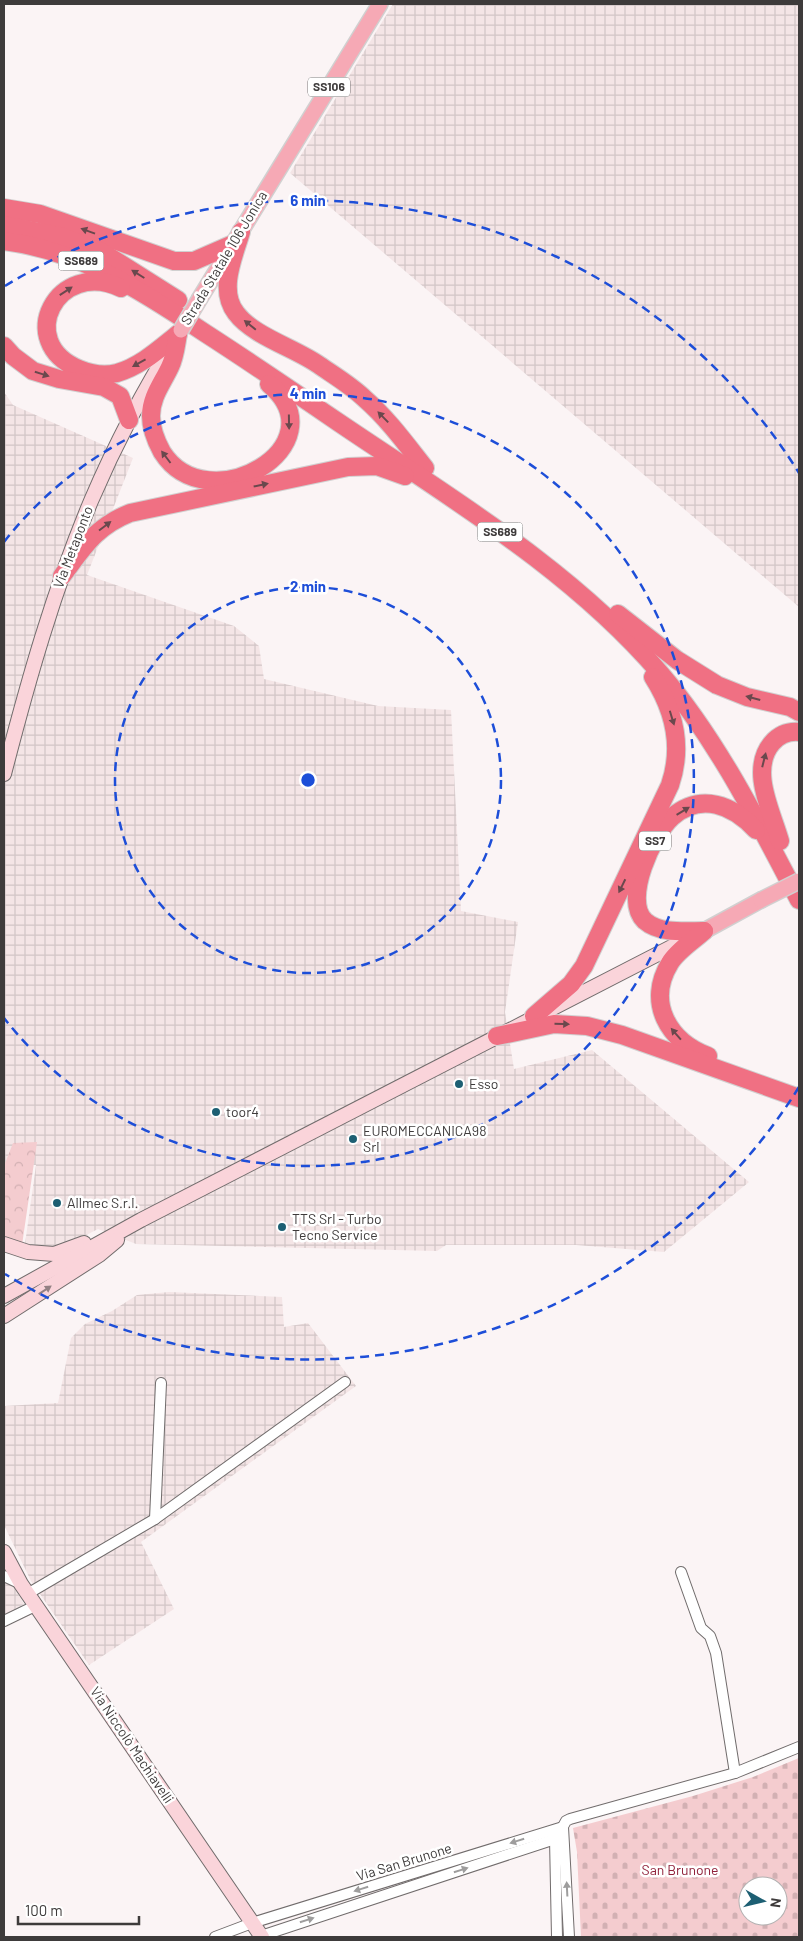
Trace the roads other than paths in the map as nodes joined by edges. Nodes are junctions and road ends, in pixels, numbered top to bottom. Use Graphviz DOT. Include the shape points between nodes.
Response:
graph roads {
  1 [pos="380,4"];
  2 [pos="4,208"];
  3 [pos="4,225"];
  4 [pos="237,238"];
  5 [pos="4,241"];
  6 [pos="152,298"];
  7 [pos="179,332"];
  8 [pos="4,346"];
  9 [pos="228,347"];
  10 [pos="129,420"];
  11 [pos="425,468"];
  12 [pos="440,491"];
  13 [pos="62,576"];
  14 [pos="614,617"];
  15 [pos="799,712"];
  16 [pos="799,732"];
  17 [pos="4,774"];
  18 [pos="776,843"];
  19 [pos="794,873"];
  20 [pos="799,900"];
  21 [pos="704,931"];
  22 [pos="534,1016"];
  23 [pos="497,1036"];
  24 [pos="799,1087"];
  25 [pos="799,1098"];
  26 [pos="140,1220"];
  27 [pos="4,1244"];
  28 [pos="4,1296"];
  29 [pos="4,1316"];
  30 [pos="344,1382"];
  31 [pos="161,1383"];
  32 [pos="154,1519"];
  33 [pos="4,1552"];
  34 [pos="681,1572"];
  35 [pos="4,1576"];
  36 [pos="29,1594"];
  37 [pos="4,1621"];
  38 [pos="799,1748"];
  39 [pos="735,1773"];
  40 [pos="563,1827"];
  41 [pos="555,1839"];
  42 [pos="252,1923"];
  43 [pos="261,1936"];
  44 [pos="215,1937"];
  45 [pos="558,1937"];
  46 [pos="569,1937"];
  1 -- 4 [label="main road, Strada Statale 106 Jonica / SS106"];
  4 -- 2 [label="highway, one-way" via="194,261 174,261 40,214"];
  11 -- 3 [label="highway, SS689, one-way" via="102,252 60,236"];
  4 -- 7 [label="main road, Strada Statale 106 Jonica / SS106, bridge"];
  11 -- 4 [label="highway, one-way" via="365,398 318,364 255,330 236,313 228,295"];
  5 -- 6 [label="highway, SS689" via="22,243 91,265"];
  7 -- 6 [label="highway, one-way" via="150,357 111,374 74,367 58,355 48,340 47,320 52,304 74,286 88,282 104,283"];
  6 -- 9 [label="highway, SS689"];
  9 -- 7 [label="highway, one-way" via="239,362 285,400 290,415 289,430 277,455 264,467 230,479 203,480 188,475 169,461 152,428 153,401 173,359"];
  7 -- 10 [label="main road, Via Metaponto"];
  8 -- 10 [label="highway, one-way" via="33,371 104,387 120,396"];
  9 -- 12 [label="highway, SS689"];
  10 -- 13 [label="main road, Via Metaponto" via="91,501"];
  11 -- 14 [label="highway, SS689" via="584,583"];
  13 -- 12 [label="highway, one-way" via="103,527 144,509 358,466 383,467"];
  12 -- 14 [label="highway, SS689"];
  13 -- 17 [label="main road, Via Metaponto" via="33,664"];
  15 -- 14 [label="highway, one-way" via="717,685"];
  14 -- 18 [label="highway, SS689" via="652,649 697,704 741,770"];
  14 -- 22 [label="highway, one-way" via="617,636 649,672 667,703 676,735 676,766 663,802 584,966 571,984"];
  18 -- 16 [label="highway, one-way" via="762,766 767,749 779,735"];
  18 -- 19 [label="highway, SS689"];
  21 -- 18 [label="highway, SS7, one-way" via="655,928 643,920 637,907 636,890 658,835 672,818 689,807 707,804 727,807 744,816"];
  19 -- 20 [label="highway"];
  19 -- 21 [label="main road, bridge" via="761,900"];
  21 -- 22 [label="main road"];
  24 -- 21 [label="highway, one-way" via="697,1052 676,1037 664,1017 659,997 661,979 671,961"];
  22 -- 23 [label="main road"];
  23 -- 25 [label="highway, one-way" via="554,1024 587,1026 622,1035"];
  23 -- 26 [label="main road"];
  26 -- 27 [label="main road" via="54,1254 28,1252"];
  26 -- 28 [label="main road"];
  29 -- 26 [label="main road, one-way" via="99,1255"];
  30 -- 32 [label="street"];
  31 -- 32 [label="street"];
  32 -- 36 [label="street"];
  33 -- 36 [label="main road, Via Niccolò Machiavelli"];
  34 -- 39 [label="street" via="701,1628 710,1636 716,1653"];
  35 -- 36 [label="street"];
  36 -- 37 [label="street"];
  36 -- 42 [label="main road, Via Niccolò Machiavelli"];
  38 -- 39 [label="street, Via San Brunone"];
  39 -- 40 [label="street, Via San Brunone" via="570,1819"];
  40 -- 41 [label="street, Via San Brunone"];
  40 -- 42 [label="street, Via San Brunone, one-way"];
  46 -- 40 [label="street, one-way"];
  43 -- 41 [label="street, one-way"];
  41 -- 45 [label="street"];
  42 -- 43 [label="main road, Via Niccolò Machiavelli"];
  42 -- 44 [label="street, Via San Brunone"];
}
